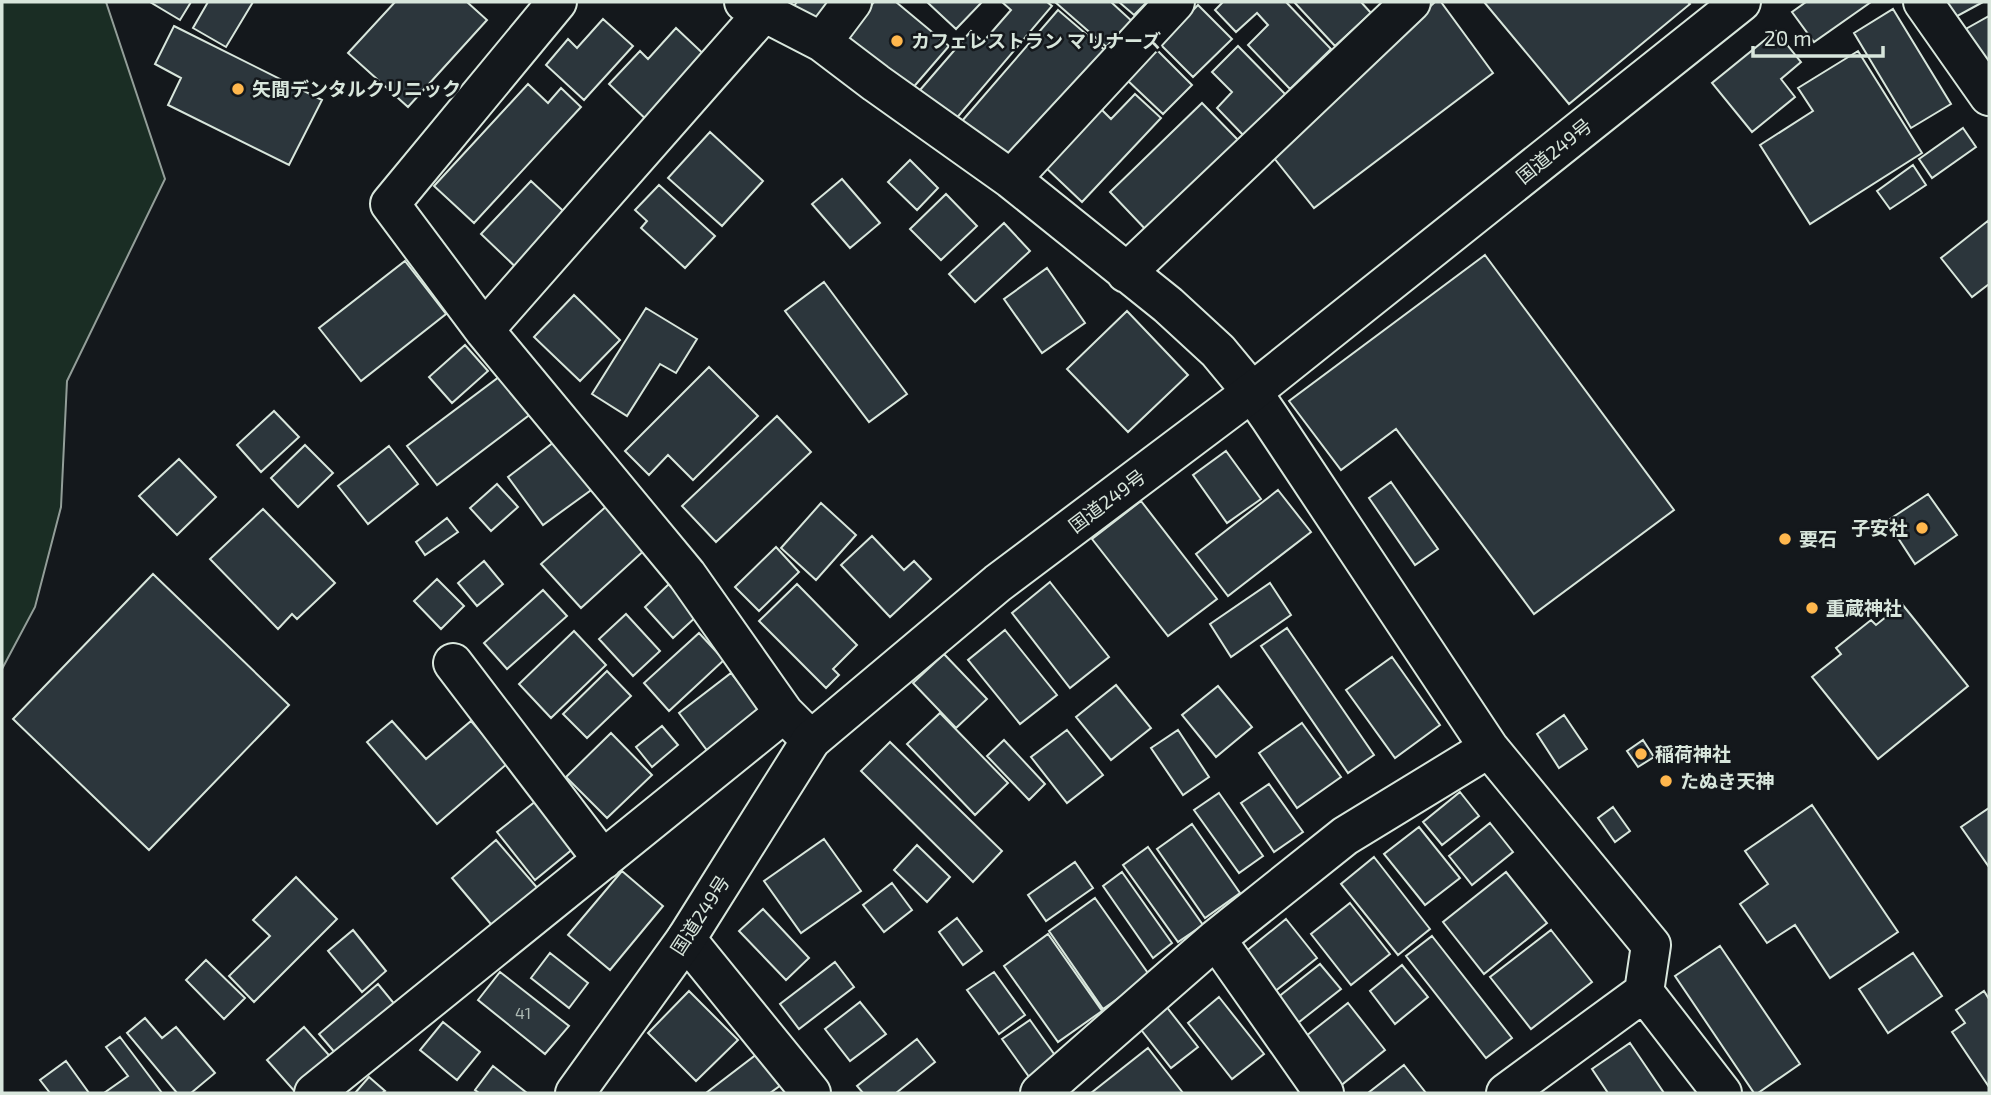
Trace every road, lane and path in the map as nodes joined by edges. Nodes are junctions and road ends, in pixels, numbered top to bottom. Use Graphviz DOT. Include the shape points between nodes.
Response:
graph roads {
  1 [pos="557,2"];
  2 [pos="852,2"];
  3 [pos="1175,2"];
  4 [pos="1411,2"];
  5 [pos="1741,2"];
  6 [pos="1923,2"];
  7 [pos="754,7"];
  8 [pos="822,42"];
  9 [pos="1989,96"];
  10 [pos="1011,179"];
  11 [pos="1126,274"];
  12 [pos="484,330"];
  13 [pos="1252,392"];
  14 [pos="453,663"];
  15 [pos="784,713"];
  16 [pos="811,740"];
  17 [pos="1489,748"];
  18 [pos="603,860"];
  19 [pos="686,939"];
  20 [pos="1216,939"];
  21 [pos="1644,992"];
  22 [pos="314,1093"];
  23 [pos="575,1093"];
  24 [pos="811,1093"];
  25 [pos="1040,1093"];
  26 [pos="1324,1093"];
  27 [pos="1506,1093"];
  28 [pos="1722,1093"];
  1 -- 12 [label="main road" via="390,204"];
  2 -- 8 [label="main road"];
  3 -- 10 [label="main road"];
  4 -- 11 [label="main road"];
  5 -- 13 [label="main road, 国道249号"];
  6 -- 9 [label="main road"];
  7 -- 8 [label="main road"];
  7 -- 12 [label="main road"];
  8 -- 10 [label="main road"];
  10 -- 11 [label="main road"];
  11 -- 13 [label="main road" via="1218,351"];
  12 -- 15 [label="main road" via="687,575"];
  13 -- 16 [label="main road, 国道249号" via="998,583"];
  13 -- 17 [label="main road"];
  14 -- 18 [label="main road"];
  15 -- 16 [label="main road"];
  15 -- 18 [label="main road"];
  16 -- 19 [label="main road, 国道249号"];
  17 -- 20 [label="main road" via="1345,836"];
  17 -- 21 [label="main road" via="1651,945"];
  18 -- 22 [label="main road"];
  19 -- 23 [label="main road, 国道249号"];
  19 -- 24 [label="main road"];
  20 -- 25 [label="main road"];
  20 -- 26 [label="main road"];
  21 -- 27 [label="main road"];
  21 -- 28 [label="main road"];
}
